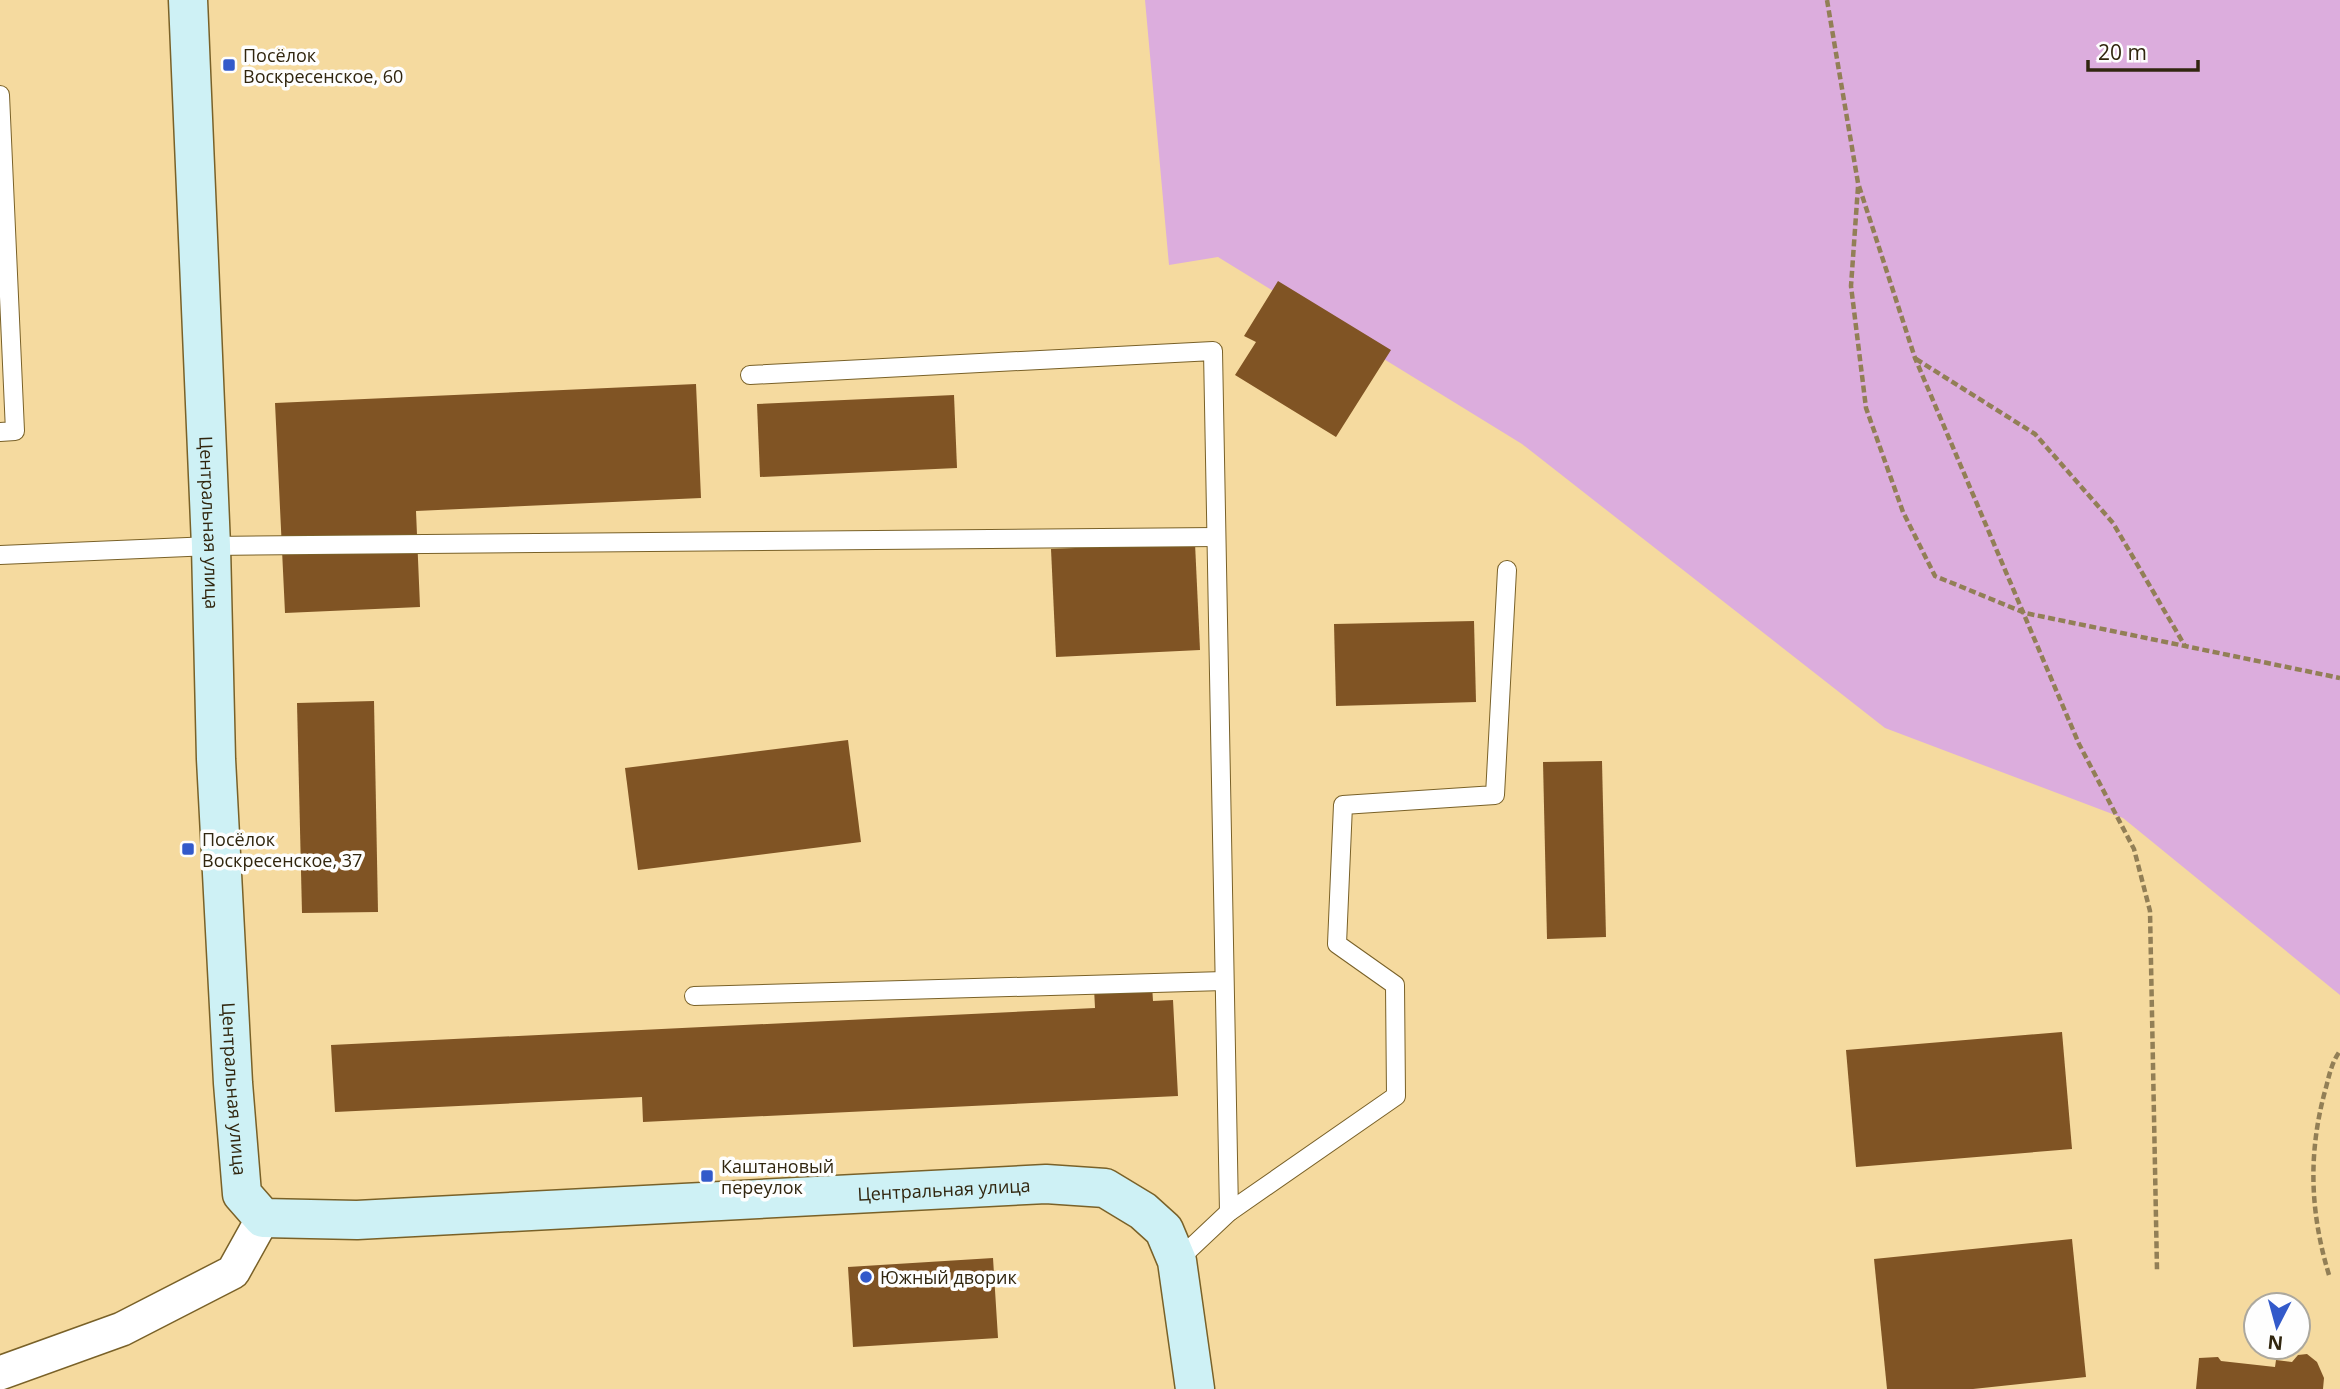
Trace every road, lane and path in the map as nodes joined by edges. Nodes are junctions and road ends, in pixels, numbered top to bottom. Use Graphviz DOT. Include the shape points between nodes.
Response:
graph roads {
  1 [pos="188,0"];
  2 [pos="1827,0"];
  3 [pos="0,95"];
  4 [pos="1858,183"];
  5 [pos="1915,358"];
  6 [pos="750,375"];
  7 [pos="0,432"];
  8 [pos="1216,537"];
  9 [pos="211,546"];
  10 [pos="0,555"];
  11 [pos="1507,569"];
  12 [pos="2025,613"];
  13 [pos="2185,646"];
  14 [pos="2340,678"];
  15 [pos="1224,981"];
  16 [pos="694,996"];
  17 [pos="2340,1051"];
  18 [pos="1229,1212"];
  19 [pos="263,1218"];
  20 [pos="1177,1261"];
  21 [pos="2157,1270"];
  22 [pos="2329,1275"];
  23 [pos="0,1373"];
  24 [pos="1195,1389"];
  1 -- 9 [label="main road, Центральная улица"];
  2 -- 4 [label="path"];
  3 -- 7 [label="lane" via="15,431"];
  4 -- 5 [label="path"];
  4 -- 12 [label="path" via="1851,285 1866,408 1903,512 1936,576"];
  5 -- 12 [label="path"];
  5 -- 13 [label="path" via="2035,434 2113,523"];
  6 -- 8 [label="lane" via="1213,352"];
  8 -- 9 [label="lane"];
  8 -- 15 [label="lane"];
  9 -- 10 [label="lane"];
  9 -- 19 [label="main road, Центральная улица" via="216,772 238,1156 243,1194"];
  11 -- 18 [label="lane" via="1495,794 1343,805 1337,944 1395,985 1395,1096"];
  12 -- 13 [label="path"];
  12 -- 21 [label="path" via="2079,744 2134,849 2150,911"];
  13 -- 14 [label="path"];
  15 -- 16 [label="lane"];
  15 -- 18 [label="lane"];
  17 -- 22 [label="path" via="2333,1059 2322,1099 2311,1158 2319,1241"];
  18 -- 20 [label="lane"];
  19 -- 20 [label="main road, Центральная улица" via="357,1220 1046,1184 1105,1188 1164,1230"];
  19 -- 23 [label="street" via="233,1272 122,1329"];
  20 -- 24 [label="main road, Центральная улица"];
}
